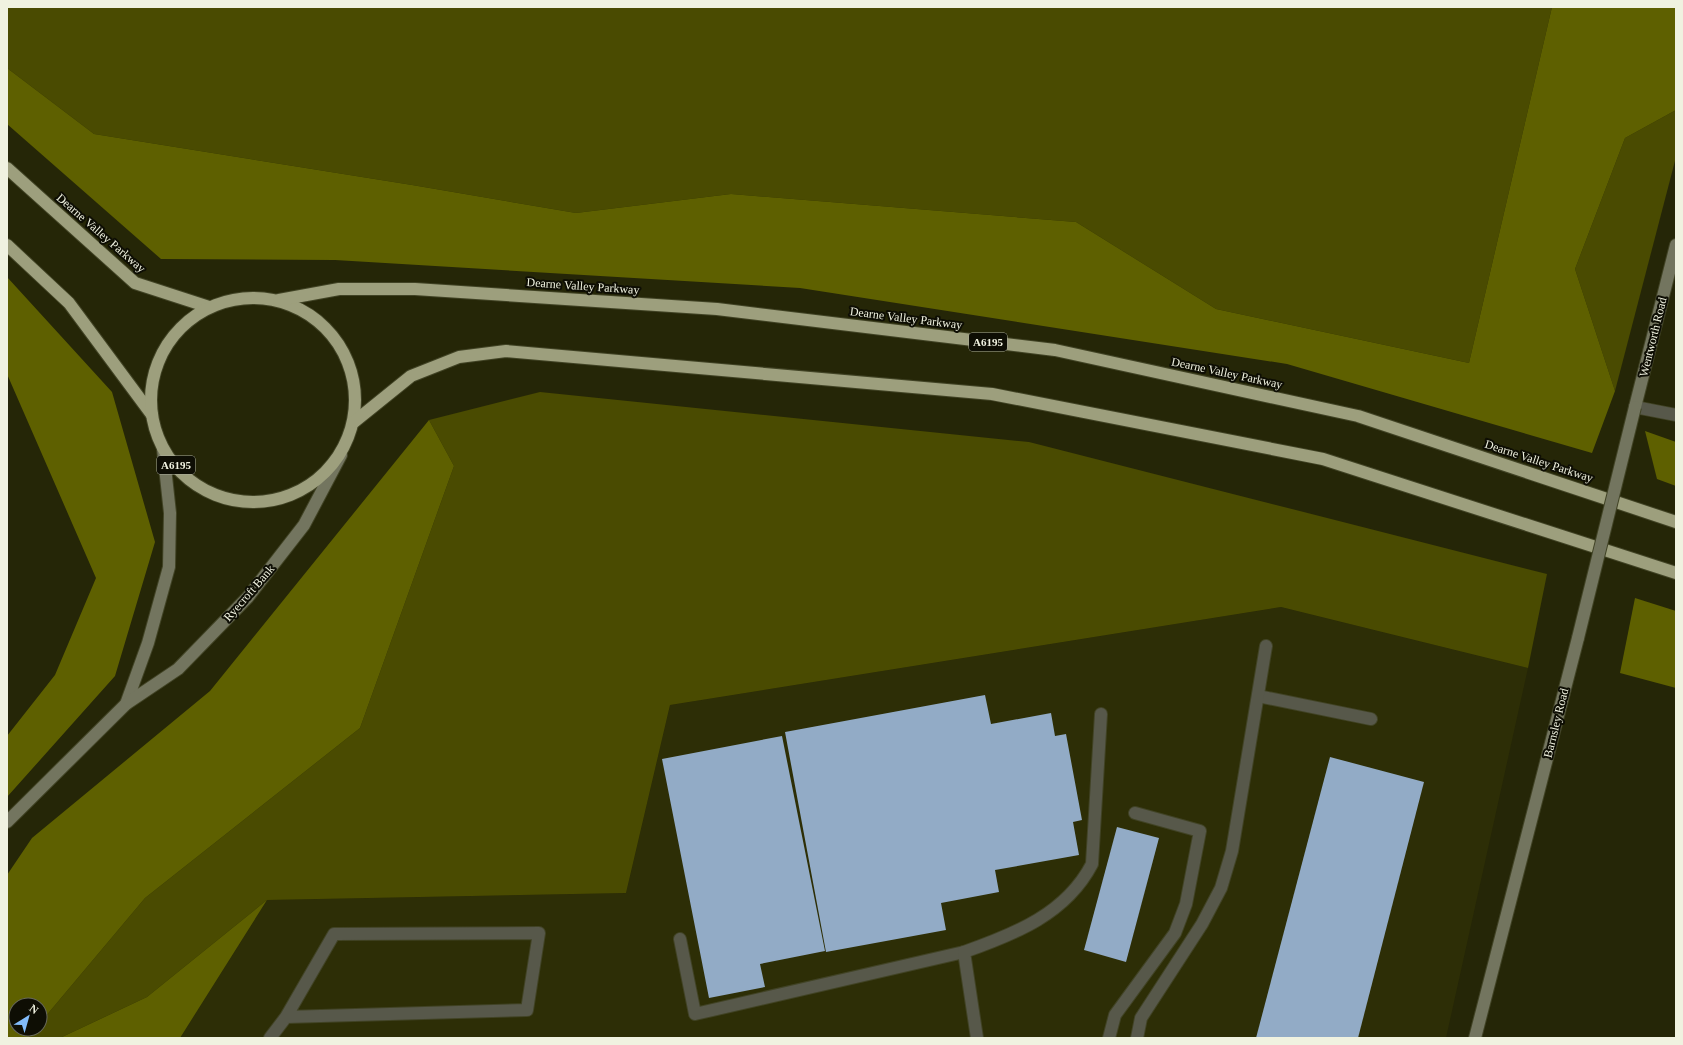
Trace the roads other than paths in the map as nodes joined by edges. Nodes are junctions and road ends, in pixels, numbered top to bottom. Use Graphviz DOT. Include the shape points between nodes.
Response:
graph roads {
  1 [pos="7,168"];
  2 [pos="7,245"];
  3 [pos="1676,245"];
  4 [pos="279,300"];
  5 [pos="209,307"];
  6 [pos="1635,407"];
  7 [pos="152,415"];
  8 [pos="1676,416"];
  9 [pos="354,422"];
  10 [pos="163,449"];
  11 [pos="341,455"];
  12 [pos="1676,522"];
  13 [pos="1676,573"];
  14 [pos="1266,646"];
  15 [pos="1258,696"];
  16 [pos="126,704"];
  17 [pos="1101,714"];
  18 [pos="1371,719"];
  19 [pos="1135,814"];
  20 [pos="7,822"];
  21 [pos="680,939"];
  22 [pos="964,952"];
  23 [pos="286,1017"];
  24 [pos="270,1038"];
  25 [pos="977,1038"];
  26 [pos="1109,1038"];
  27 [pos="1137,1038"];
  28 [pos="1475,1038"];
  1 -- 5 [label="highway, Dearne Valley Parkway" via="135,283"];
  2 -- 7 [label="highway, A6195" via="70,303"];
  3 -- 6 [label="street, Wentworth Road"];
  4 -- 5 [label="highway, A6195" via="244,297"];
  4 -- 9 [label="highway, A6195" via="308,313 332,333 348,360 356,390"];
  4 -- 12 [label="highway, Dearne Valley Parkway / A6195" via="339,289 423,289 717,309 1055,350 1358,416"];
  5 -- 7 [label="highway, A6195" via="182,325 162,352 152,383"];
  6 -- 8 [label="street"];
  6 -- 28 [label="street, Barnsley Road, bridge"];
  7 -- 10 [label="highway, A6195"];
  9 -- 11 [label="highway, A6195"];
  9 -- 13 [label="highway, A6195" via="410,376 459,357 506,351 992,394 1323,459"];
  10 -- 11 [label="highway, A6195" via="186,477 216,495 250,502 286,497 317,481"];
  10 -- 16 [label="street, Ryecroft Bank" via="170,514 169,567 148,643"];
  11 -- 16 [label="street, Ryecroft Bank" via="304,525 248,597 178,669"];
  14 -- 15 [label="street"];
  15 -- 18 [label="street"];
  15 -- 27 [label="street" via="1232,850 1221,888 1202,924 1141,1018"];
  16 -- 20 [label="street, Ryecroft Bank"];
  17 -- 22 [label="street" via="1092,864 1059,906 1005,938"];
  19 -- 26 [label="street" via="1200,831 1186,904 1175,933 1115,1015"];
  21 -- 22 [label="street" via="695,1014"];
  22 -- 25 [label="street"];
  23 -- 23 [label="street" via="334,934 539,933 527,1010"];
  23 -- 24 [label="street"];
}
